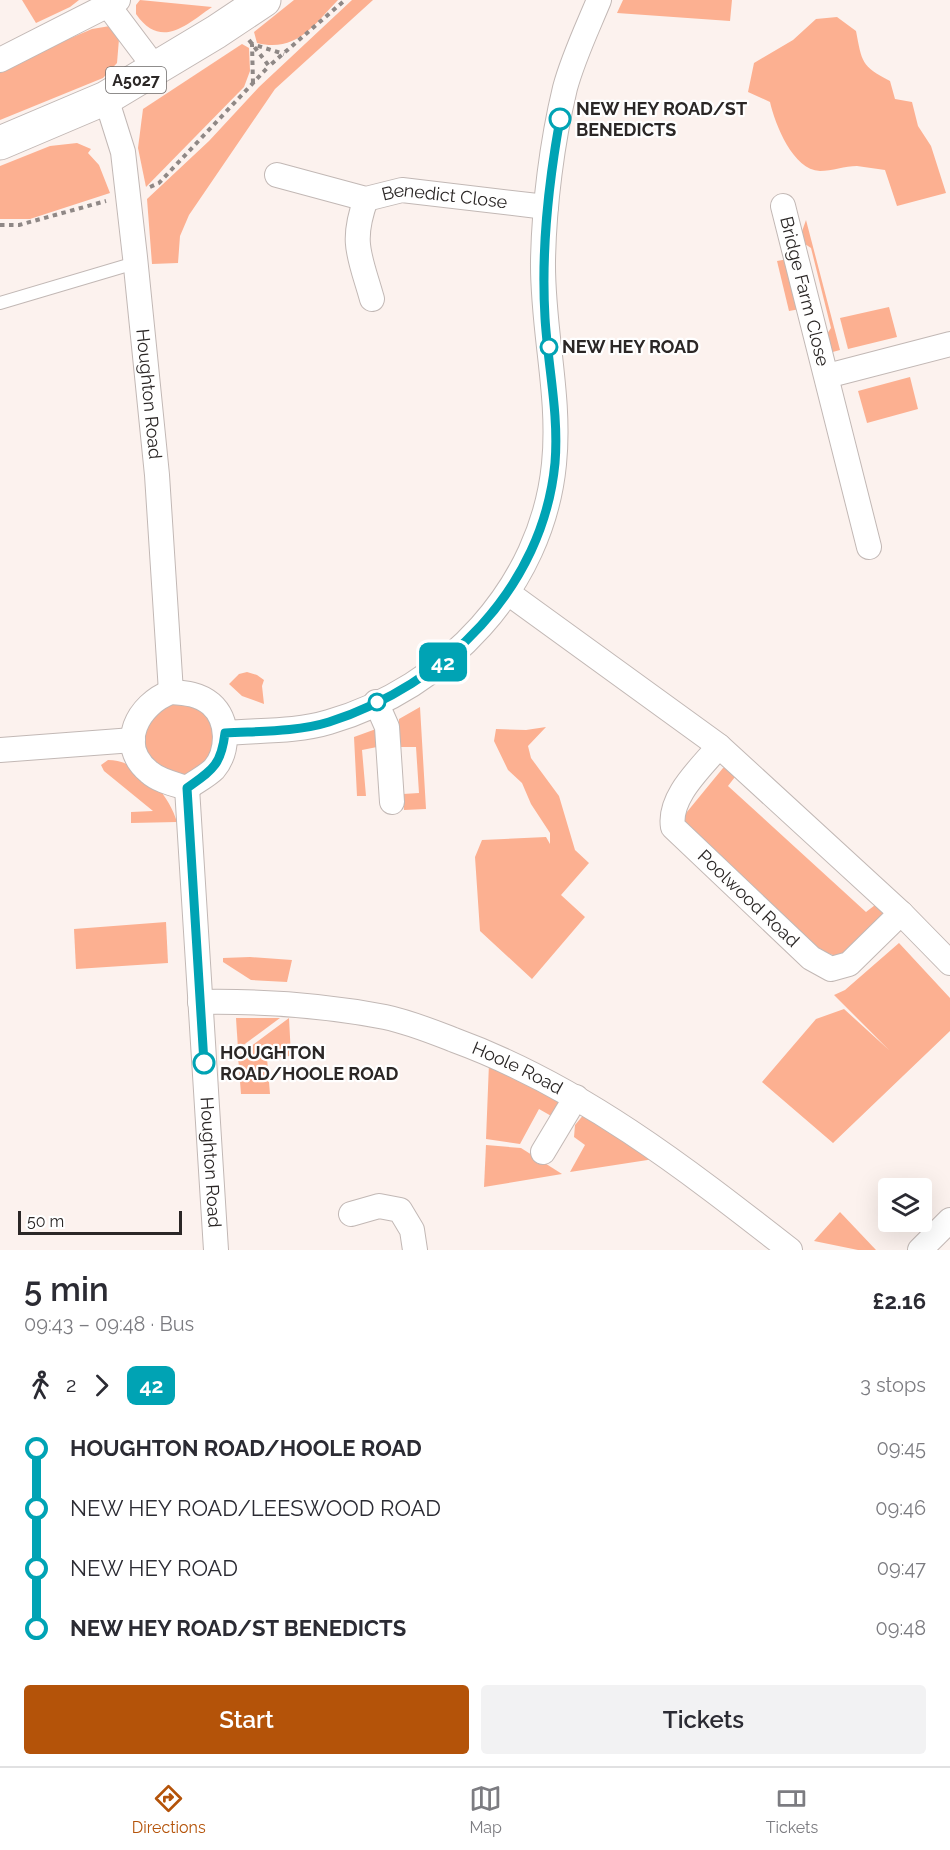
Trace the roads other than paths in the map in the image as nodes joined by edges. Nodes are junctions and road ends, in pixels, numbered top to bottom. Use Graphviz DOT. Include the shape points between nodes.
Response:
graph roads {
  1 [pos="264,0"];
  2 [pos="599,0"];
  3 [pos="110,2"];
  4 [pos="0,60"];
  5 [pos="156,69"];
  6 [pos="106,98"];
  7 [pos="0,143"];
  8 [pos="277,175"];
  9 [pos="366,199"];
  10 [pos="783,206"];
  11 [pos="546,207"];
  12 [pos="135,263"];
  13 [pos="372,299"];
  14 [pos="0,303"];
  15 [pos="950,344"];
  16 [pos="827,376"];
  17 [pos="869,546"];
  18 [pos="508,593"];
  19 [pos="171,692"];
  20 [pos="376,702"];
  21 [pos="225,733"];
  22 [pos="133,740"];
  23 [pos="719,746"];
  24 [pos="0,750"];
  25 [pos="187,788"];
  26 [pos="392,802"];
  27 [pos="901,913"];
  28 [pos="950,963"];
  29 [pos="200,1002"];
  30 [pos="576,1097"];
  31 [pos="543,1152"];
  32 [pos="351,1214"];
  33 [pos="950,1220"];
  34 [pos="216,1250"];
  35 [pos="415,1250"];
  36 [pos="790,1250"];
  37 [pos="920,1250"];
  1 -- 5 [label="main road, A5027" via="243,33"];
  2 -- 11 [label="street" via="565,89"];
  3 -- 4 [label="street"];
  3 -- 5 [label="street"];
  5 -- 6 [label="main road, A5027"];
  6 -- 7 [label="main road, A5027"];
  6 -- 12 [label="street, Houghton Road" via="123,152"];
  8 -- 9 [label="street, Benedict Close"];
  9 -- 11 [label="street, Benedict Close" via="402,190"];
  9 -- 13 [label="street" via="358,219 356,240"];
  10 -- 16 [label="street, Bridge Farm Close"];
  11 -- 18 [label="street" via="543,263 555,463 534,547"];
  12 -- 14 [label="lane"];
  12 -- 19 [label="street, Houghton Road" via="157,475"];
  15 -- 16 [label="street, Bridge Farm Close"];
  16 -- 17 [label="street, Bridge Farm Close"];
  18 -- 20 [label="street" via="486,623 444,661"];
  18 -- 23 [label="street"];
  19 -- 21 [label="street" via="192,694 211,704"];
  19 -- 22 [label="street" via="145,707 136,722"];
  20 -- 21 [label="street" via="328,722"];
  20 -- 26 [label="street" via="387,727"];
  21 -- 25 [label="street" via="223,754 213,770"];
  22 -- 24 [label="street"];
  22 -- 25 [label="street" via="138,759 148,772"];
  23 -- 27 [label="street"];
  23 -- 27 [label="street, Poolwood Road" via="678,798 671,815 673,827 811,958 831,969 849,964"];
  25 -- 29 [label="street, Houghton Road"];
  27 -- 28 [label="street"];
  29 -- 30 [label="street, Hoole Road" via="269,1001 386,1018 493,1054"];
  29 -- 34 [label="street, Houghton Road"];
  30 -- 31 [label="street"];
  30 -- 36 [label="street, Hoole Road" via="630,1131"];
  32 -- 35 [label="street" via="379,1206 400,1210 412,1230"];
  33 -- 37 [label="street"];
}
